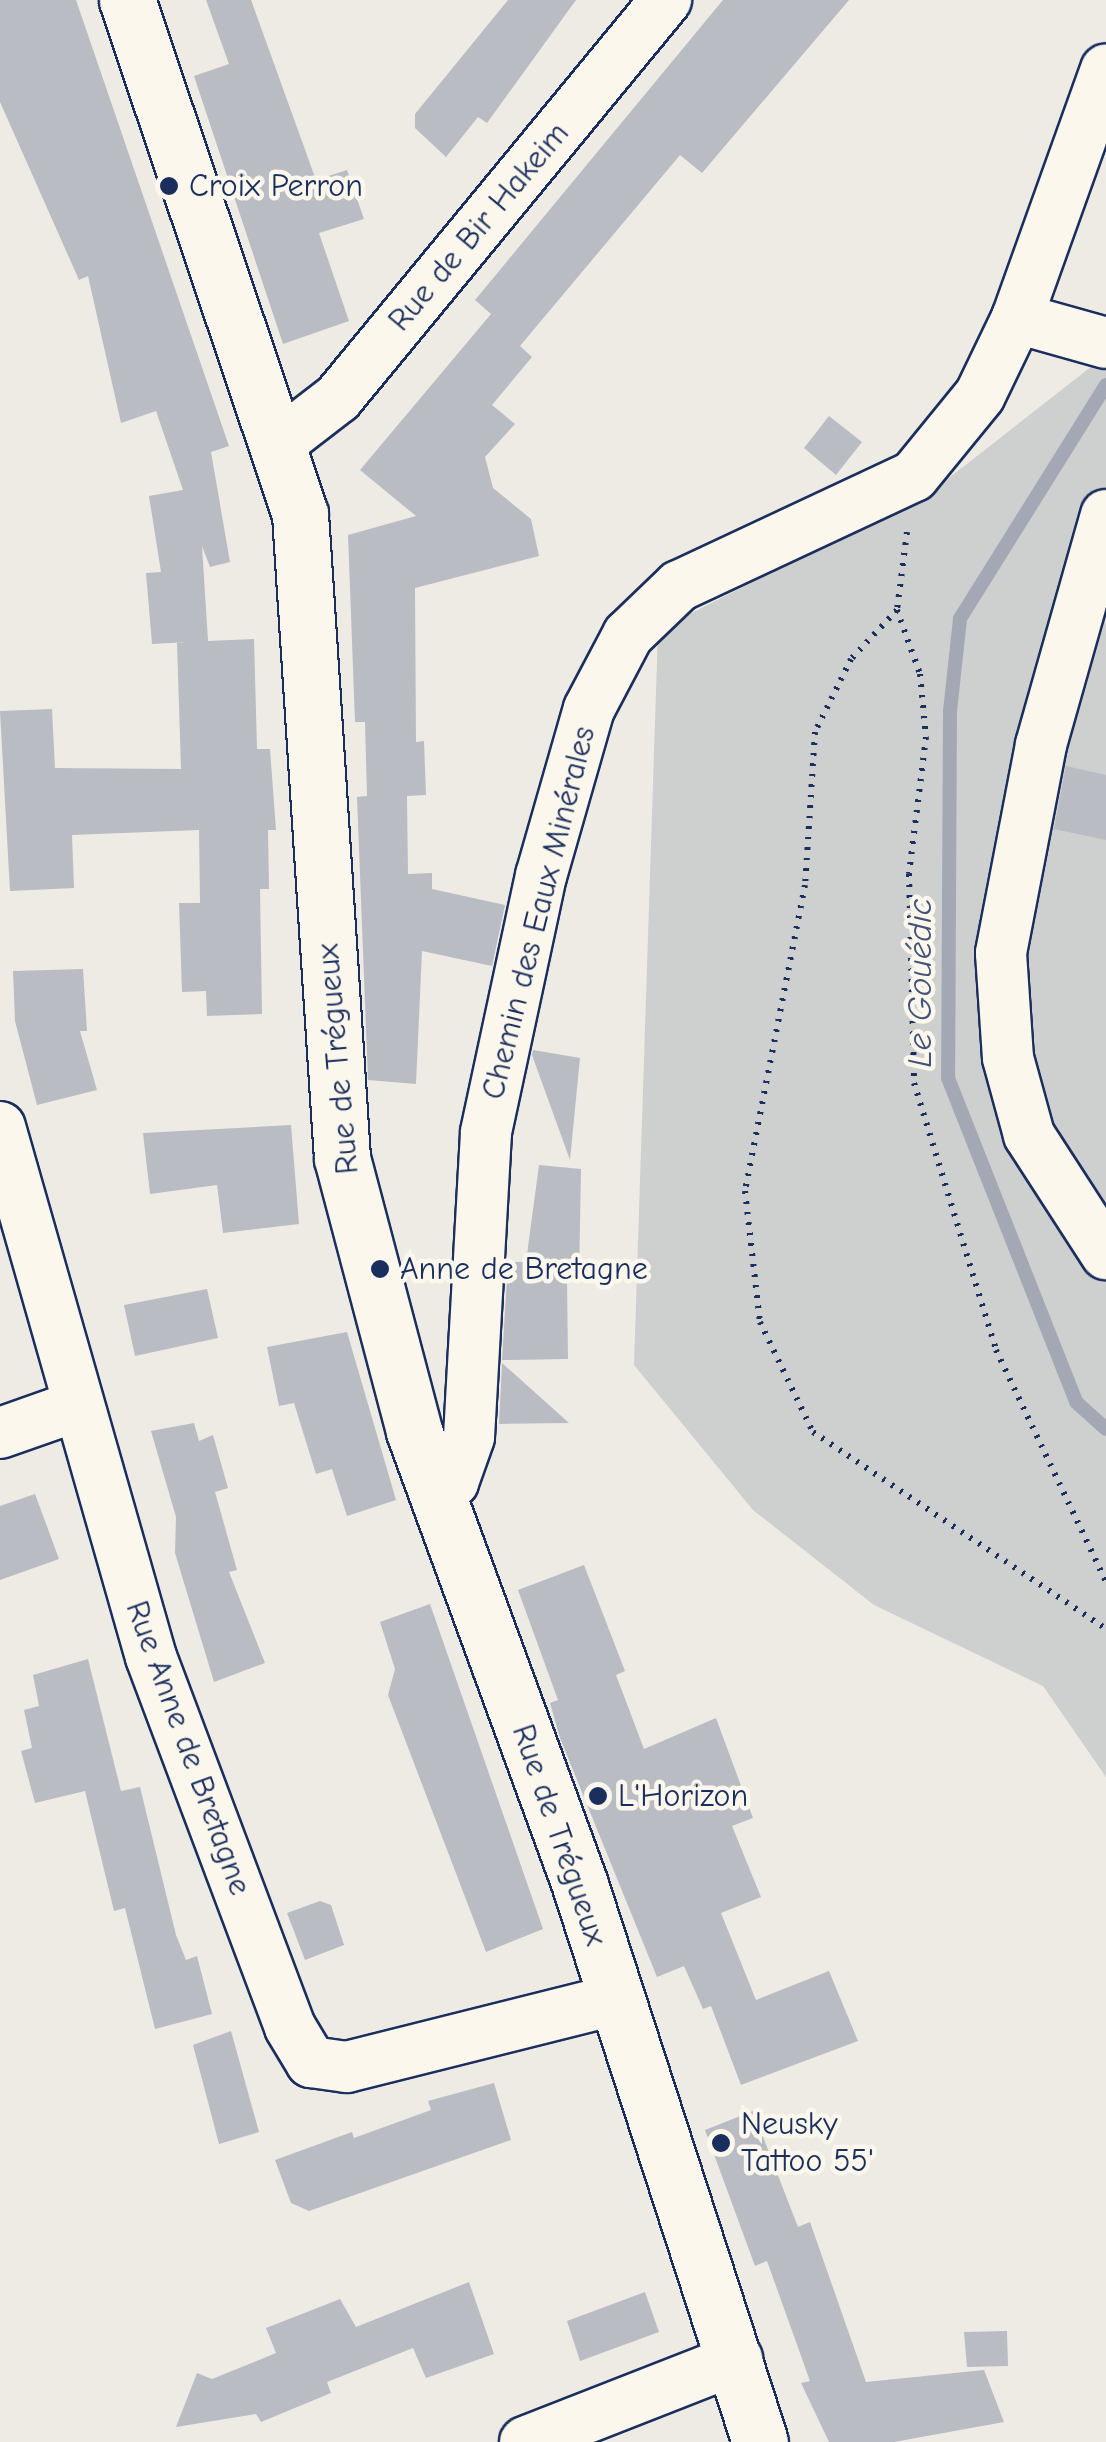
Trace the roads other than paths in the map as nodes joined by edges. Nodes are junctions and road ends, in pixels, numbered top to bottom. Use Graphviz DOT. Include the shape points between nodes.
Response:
graph roads {
  1 [pos="127,0"];
  2 [pos="666,0"];
  3 [pos="1106,70"];
  4 [pos="1017,318"];
  5 [pos="1100,342"];
  6 [pos="281,442"];
  7 [pos="1106,515"];
  8 [pos="0,1127"];
  9 [pos="1106,1254"];
  10 [pos="74,1407"];
  11 [pos="0,1433"];
  12 [pos="434,1490"];
  13 [pos="614,2000"];
  14 [pos="737,2359"];
  15 [pos="524,2442"];
  16 [pos="760,2442"];
  1 -- 6 [label="main road, Rue de Trégueux"];
  2 -- 6 [label="street, Rue de Bir Hakeim" via="338,398"];
  3 -- 4 [label="street, Chemin des Eaux Minérales"];
  4 -- 5 [label="street"];
  4 -- 12 [label="street, Chemin des Eaux Minérales" via="980,395 914,476 679,586 628,635 589,709 540,876 486,1132 468,1436 453,1482"];
  6 -- 12 [label="main road, Rue de Trégueux" via="300,514 342,1158"];
  7 -- 9 [label="street" via="1040,746 1001,953 1008,1058 1029,1134"];
  8 -- 10 [label="street, Rue Anne de Bretagne"];
  10 -- 11 [label="street"];
  10 -- 13 [label="street, Rue Anne de Bretagne" via="151,1657 290,2027 311,2062 347,2068"];
  12 -- 13 [label="main road, Rue de Trégueux"];
  13 -- 14 [label="main road, Rue de Trégueux"];
  14 -- 15 [label="street"];
  14 -- 16 [label="main road, Rue de Trégueux"];
}
